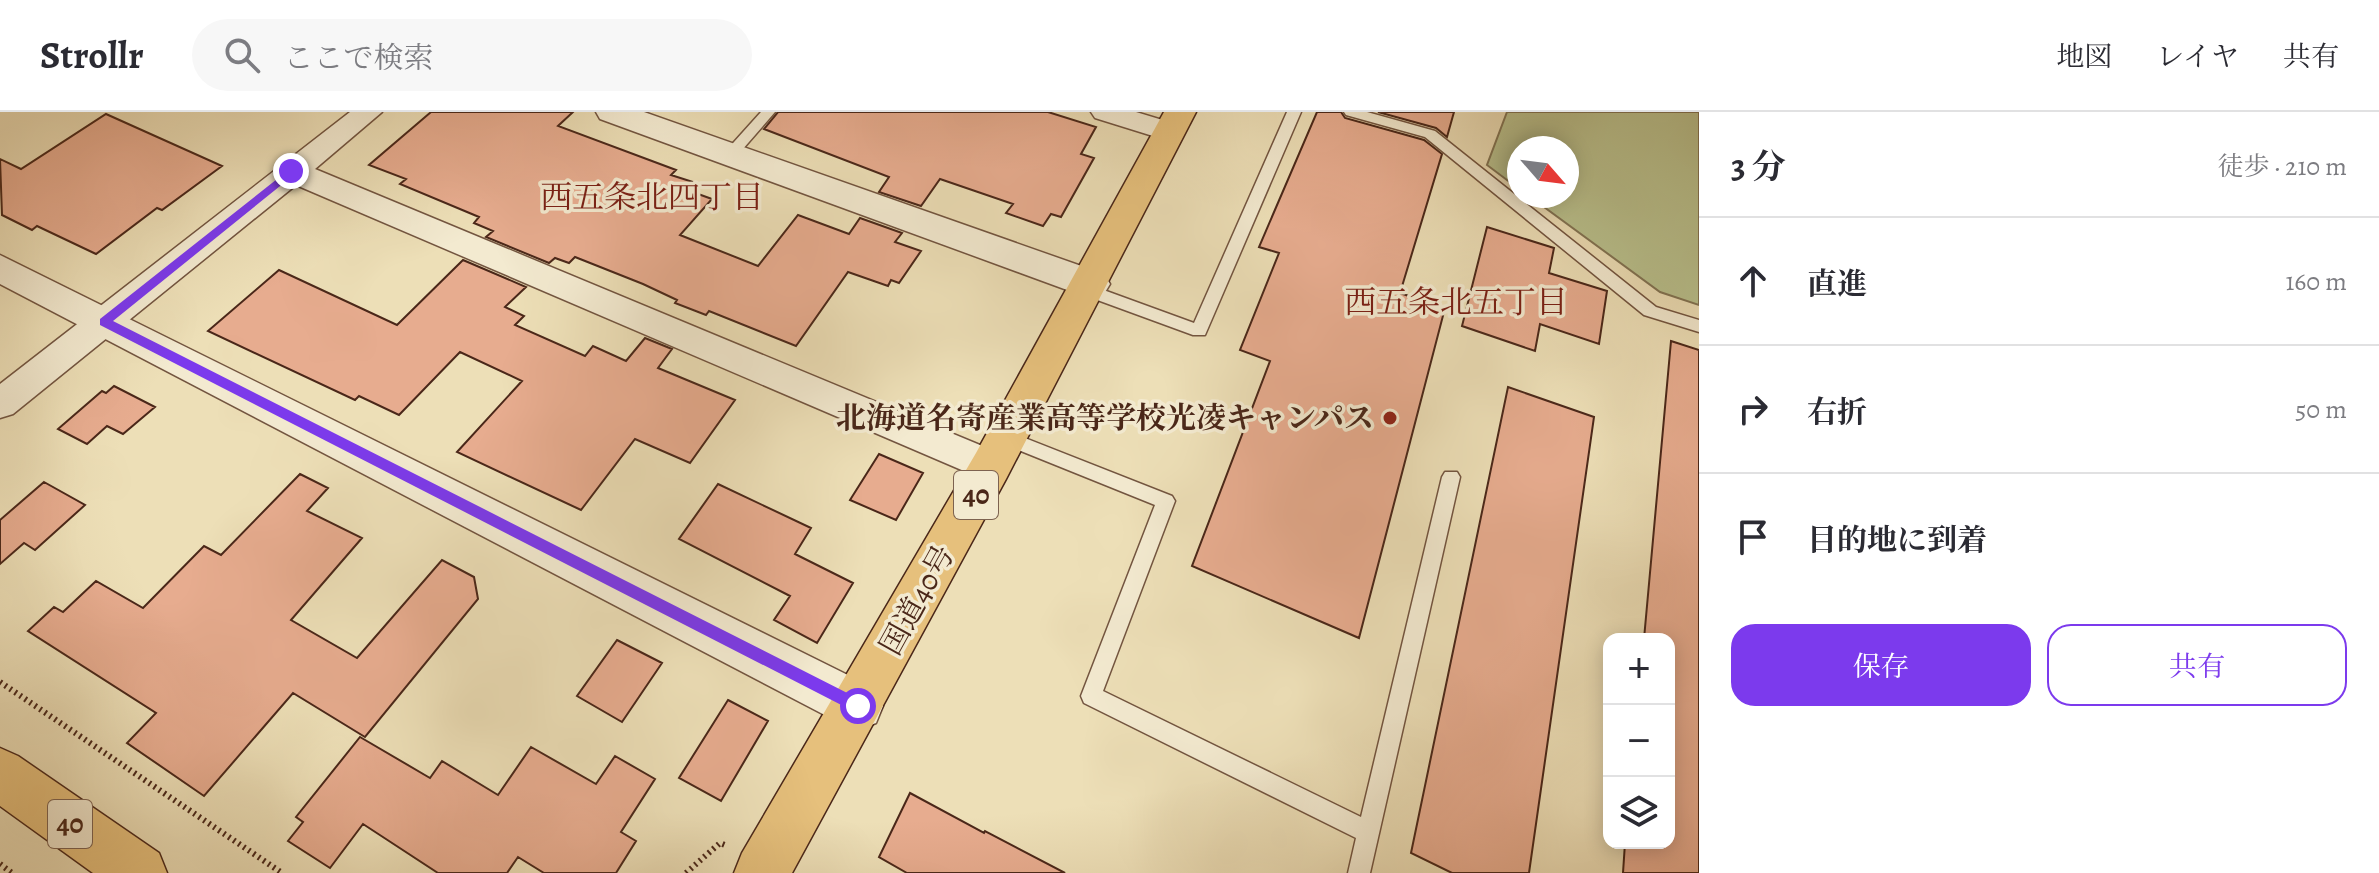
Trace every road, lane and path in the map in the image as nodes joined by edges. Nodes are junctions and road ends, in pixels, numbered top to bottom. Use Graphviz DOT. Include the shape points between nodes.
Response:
graph roads {
  1 [pos="368,112"];
  2 [pos="612,112"];
  3 [pos="768,112"];
  4 [pos="1105,112"];
  5 [pos="1294,112"];
  6 [pos="1351,112"];
  7 [pos="1175,122"];
  8 [pos="730,155"];
  9 [pos="291,171"];
  10 [pos="0,268"];
  11 [pos="1089,287"];
  12 [pos="104,322"];
  13 [pos="1699,326"];
  14 [pos="0,404"];
  15 [pos="999,452"];
  16 [pos="1451,477"];
  17 [pos="0,682"];
  18 [pos="858,706"];
  19 [pos="0,774"];
  20 [pos="1369,833"];
  21 [pos="0,864"];
  22 [pos="12,873"];
  23 [pos="139,873"];
  24 [pos="282,873"];
  25 [pos="762,873"];
  26 [pos="1359,873"];
  1 -- 9 [label="street"];
  2 -- 8 [label="street"];
  3 -- 8 [label="lane"];
  4 -- 7 [label="street"];
  5 -- 11 [label="lane" via="1199,331"];
  6 -- 13 [label="lane" via="1430,134 1650,311"];
  7 -- 11 [label="highway, 国道40号 / 40"];
  8 -- 11 [label="street"];
  9 -- 12 [label="street"];
  9 -- 15 [label="street"];
  10 -- 12 [label="street"];
  11 -- 15 [label="highway, 国道40号 / 40"];
  12 -- 14 [label="street"];
  12 -- 18 [label="street"];
  15 -- 18 [label="highway, 国道40号 / 40"];
  15 -- 20 [label="lane" via="1166,501 1091,696"];
  16 -- 20 [label="lane"];
  17 -- 24 [label="path"];
  18 -- 25 [label="highway, 国道40号 / 40"];
  19 -- 23 [label="highway, 40"];
  20 -- 26 [label="lane"];
  21 -- 22 [label="path"];
}
